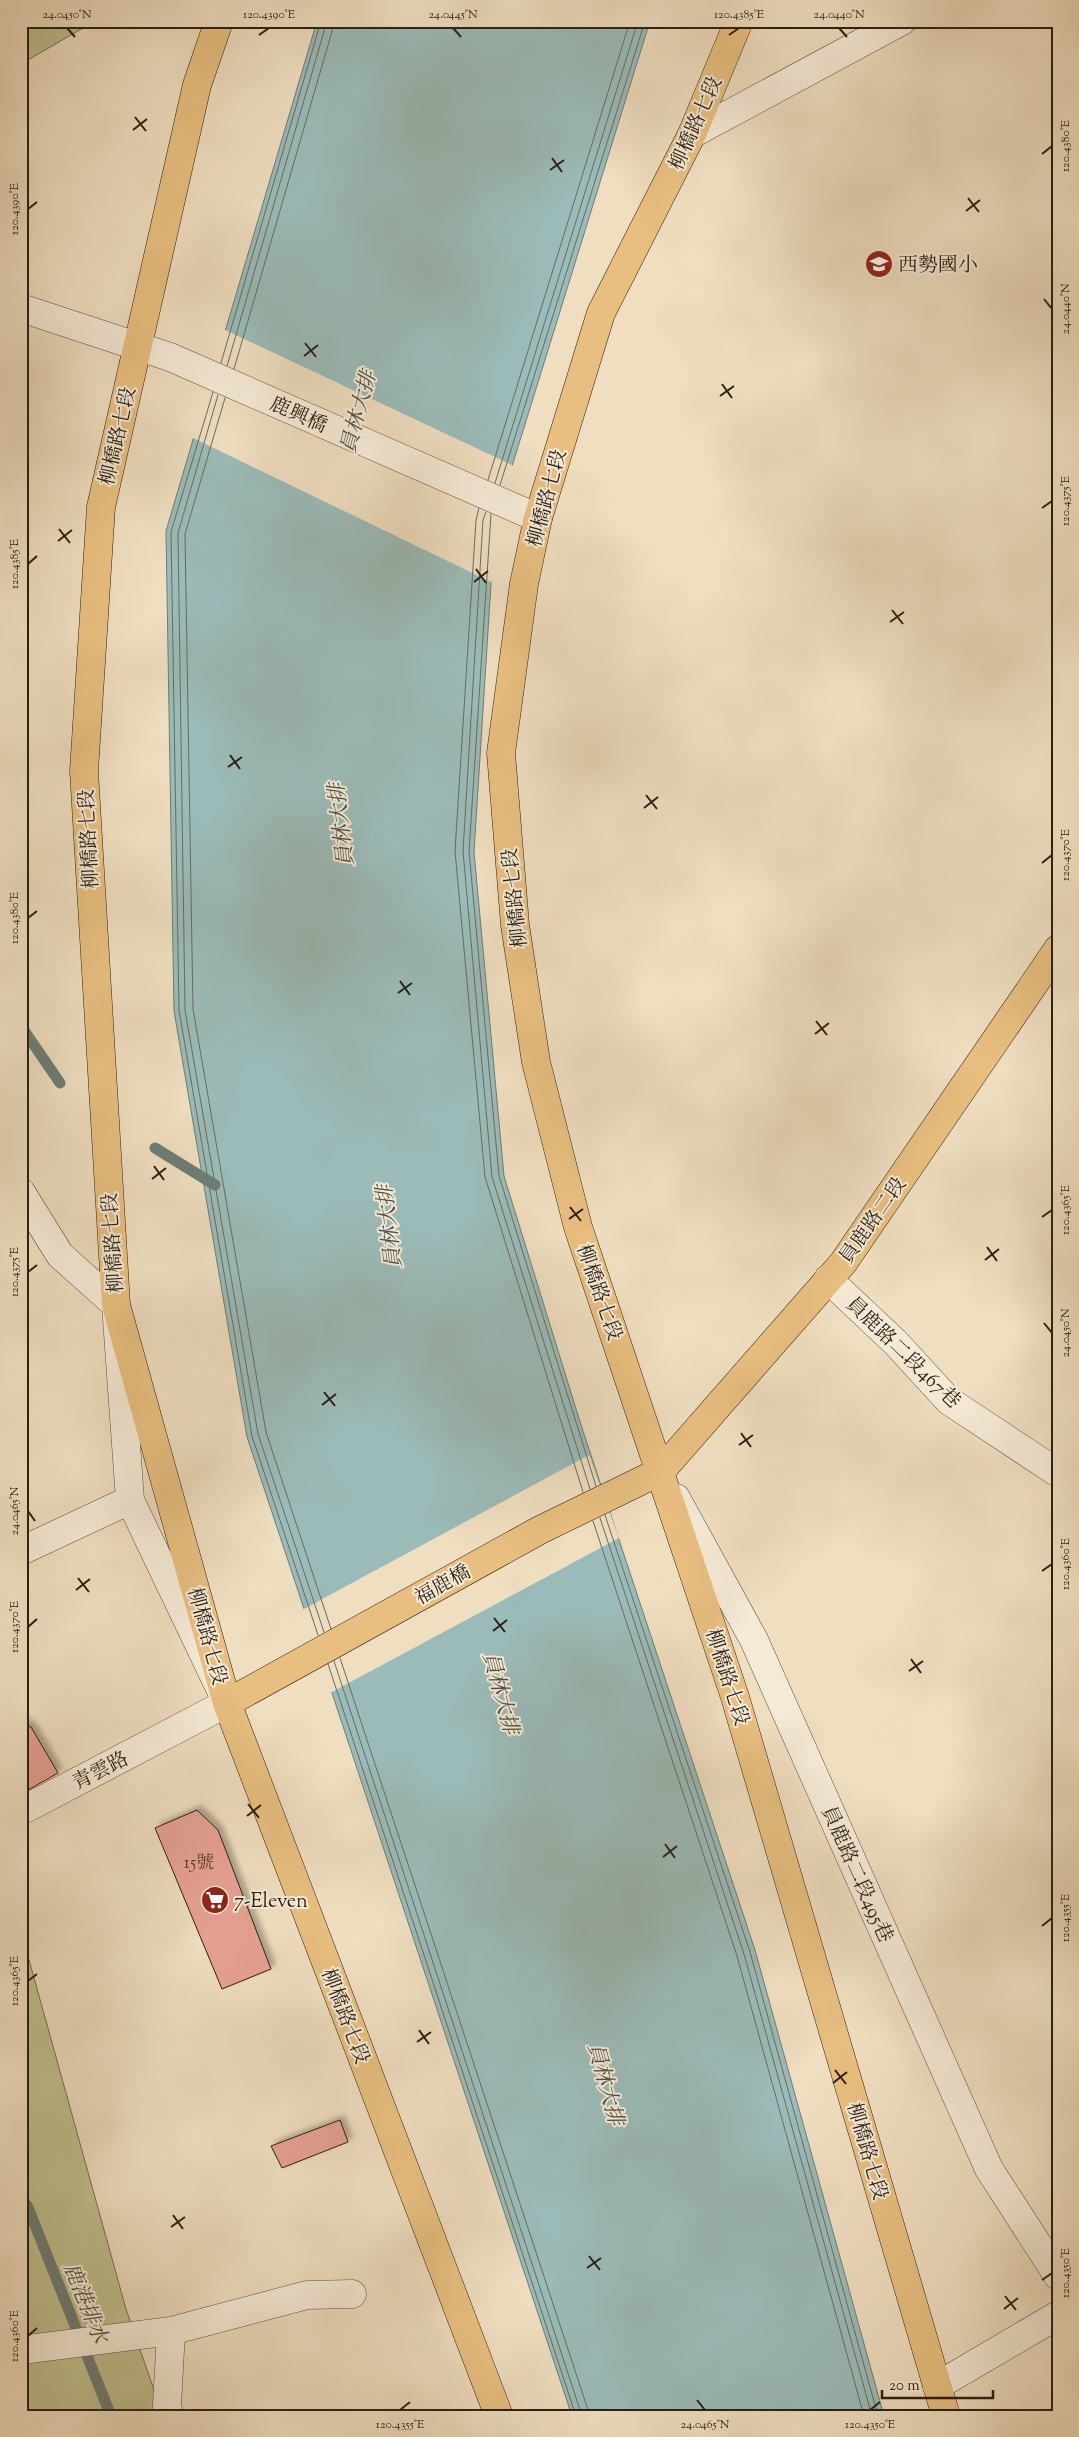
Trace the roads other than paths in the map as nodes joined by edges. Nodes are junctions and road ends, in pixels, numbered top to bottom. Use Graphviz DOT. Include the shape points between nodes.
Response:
graph roads {
  1 [pos="219,21"];
  2 [pos="739,21"];
  3 [pos="902,21"];
  4 [pos="692,134"];
  5 [pos="21,308"];
  6 [pos="138,346"];
  7 [pos="538,518"];
  8 [pos="1058,949"];
  9 [pos="21,1192"];
  10 [pos="828,1279"];
  11 [pos="116,1305"];
  12 [pos="661,1470"];
  13 [pos="1058,1473"];
  14 [pos="130,1500"];
  15 [pos="21,1551"];
  16 [pos="227,1703"];
  17 [pos="21,1810"];
  18 [pos="1058,2276"];
  19 [pos="352,2294"];
  20 [pos="1058,2315"];
  21 [pos="172,2330"];
  22 [pos="21,2350"];
  23 [pos="937,2386"];
  24 [pos="170,2416"];
  25 [pos="499,2416"];
  26 [pos="946,2416"];
  1 -- 6 [label="main road, 柳橋路七段" via="197,85"];
  2 -- 4 [label="main road, 柳橋路七段"];
  3 -- 4 [label="street"];
  4 -- 7 [label="main road, 柳橋路七段" via="601,313"];
  5 -- 6 [label="street, 鹿興橋"];
  6 -- 7 [label="street, 鹿興橋" via="170,357"];
  6 -- 11 [label="main road, 柳橋路七段" via="101,507 84,771"];
  7 -- 12 [label="main road, 柳橋路七段" via="524,584 502,753 515,925 536,1062 578,1228"];
  8 -- 10 [label="main road, 員鹿路二段" via="843,1263"];
  9 -- 11 [label="street" via="60,1255"];
  10 -- 12 [label="main road, 員鹿路二段"];
  10 -- 13 [label="street, 員鹿路二段467巷" via="896,1343 948,1400"];
  11 -- 14 [label="street"];
  11 -- 16 [label="main road, 柳橋路七段"];
  12 -- 16 [label="main road, 福鹿橋" via="540,1530"];
  12 -- 18 [label="street, 員鹿路二段495巷" via="754,1640 989,2169"];
  12 -- 23 [label="main road, 柳橋路七段" via="735,1697"];
  14 -- 15 [label="street"];
  14 -- 16 [label="street"];
  16 -- 17 [label="street, 青雲路"];
  16 -- 25 [label="main road, 柳橋路七段"];
  19 -- 21 [label="street" via="307,2295"];
  20 -- 23 [label="street"];
  21 -- 22 [label="street"];
  21 -- 24 [label="street" via="167,2406"];
  23 -- 26 [label="main road, 柳橋路七段"];
}
